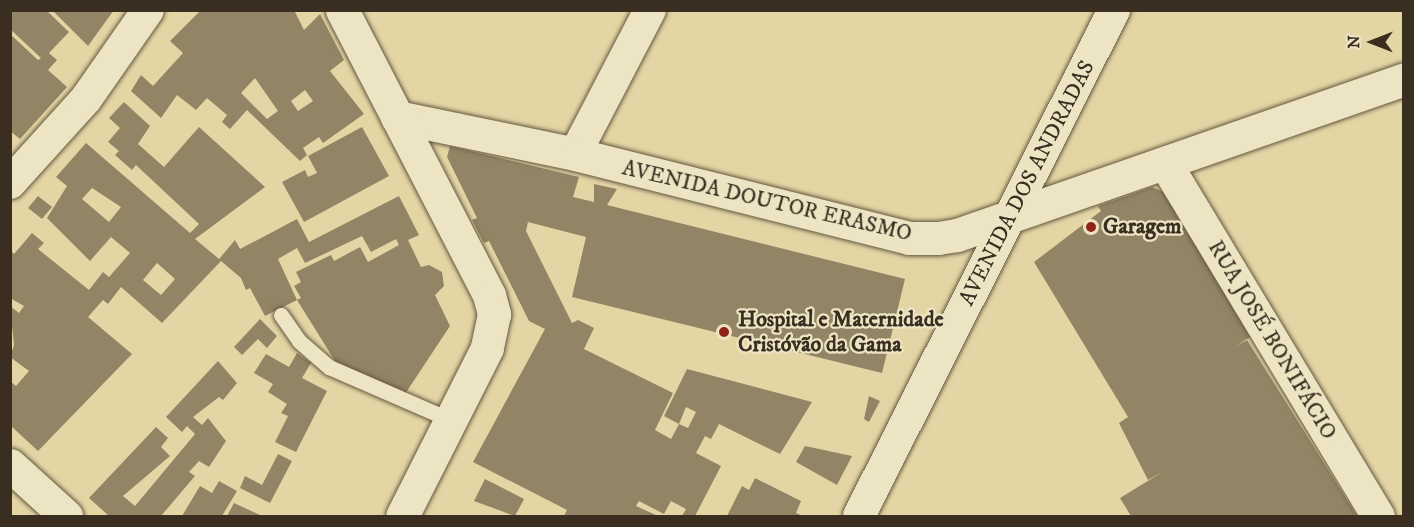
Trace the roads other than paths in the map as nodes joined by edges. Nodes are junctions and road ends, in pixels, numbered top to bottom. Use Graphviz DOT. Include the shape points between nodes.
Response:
graph roads {
  1 [pos="148,10"];
  2 [pos="342,10"];
  3 [pos="650,10"];
  4 [pos="1114,10"];
  5 [pos="1404,79"];
  6 [pos="397,117"];
  7 [pos="575,154"];
  8 [pos="1165,163"];
  9 [pos="10,183"];
  10 [pos="1010,217"];
  11 [pos="280,315"];
  12 [pos="452,420"];
  13 [pos="10,465"];
  14 [pos="66,516"];
  15 [pos="402,516"];
  16 [pos="859,516"];
  17 [pos="1378,516"];
  1 -- 9 [label="street" via="86,99"];
  2 -- 6 [label="street"];
  3 -- 7 [label="street"];
  4 -- 10 [label="street, AVENIDA DOS ANDRADAS"];
  5 -- 8 [label="street, AVENIDA DOUTOR ERASMO"];
  6 -- 7 [label="street, AVENIDA DOUTOR ERASMO"];
  6 -- 12 [label="street" via="489,295 493,330"];
  7 -- 10 [label="street, AVENIDA DOUTOR ERASMO" via="909,238 957,236"];
  8 -- 10 [label="street, AVENIDA DOUTOR ERASMO"];
  8 -- 17 [label="street, RUA JOSÉ BONIFÁCIO"];
  10 -- 16 [label="street, AVENIDA DOS ANDRADAS"];
  11 -- 12 [label="lane" via="299,342 329,367"];
  12 -- 15 [label="street"];
  13 -- 14 [label="street"];
}
